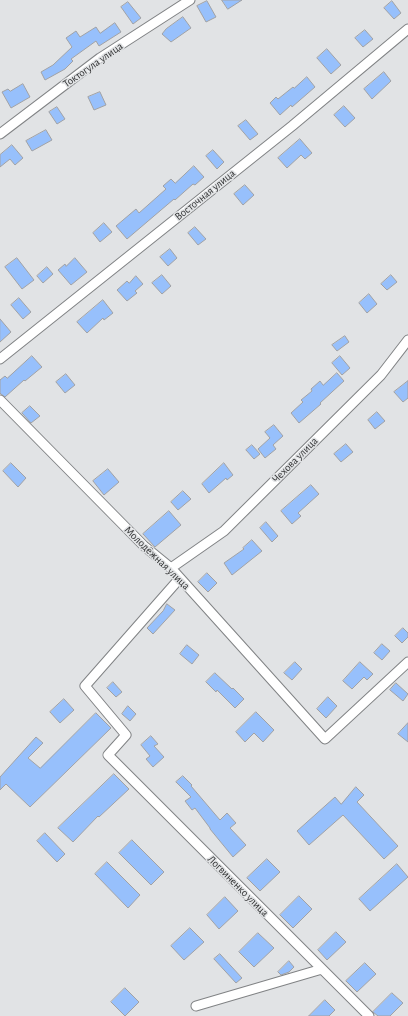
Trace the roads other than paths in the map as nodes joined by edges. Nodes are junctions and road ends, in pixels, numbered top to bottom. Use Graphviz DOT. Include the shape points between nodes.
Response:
graph roads {
  1 [pos="190,0"];
  2 [pos="408,28"];
  3 [pos="0,134"];
  4 [pos="408,340"];
  5 [pos="0,359"];
  6 [pos="0,400"];
  7 [pos="171,568"];
  8 [pos="180,578"];
  9 [pos="408,662"];
  10 [pos="322,968"];
  11 [pos="196,1006"];
  12 [pos="369,1016"];
  1 -- 3 [label="street, Токтогула улица" via="100,58"];
  2 -- 5 [label="street, Восточная улица" via="292,126"];
  4 -- 7 [label="street, Чехова улица" via="381,374 224,531"];
  6 -- 7 [label="street, Молодёжная улица" via="144,546"];
  7 -- 8 [label="street, Молодёжная улица"];
  8 -- 9 [label="street, Молодёжная улица" via="325,739"];
  8 -- 10 [label="street, Логвиненко улица" via="85,686 126,734 108,755"];
  10 -- 11 [label="street"];
  10 -- 12 [label="street, Логвиненко улица"];
}
